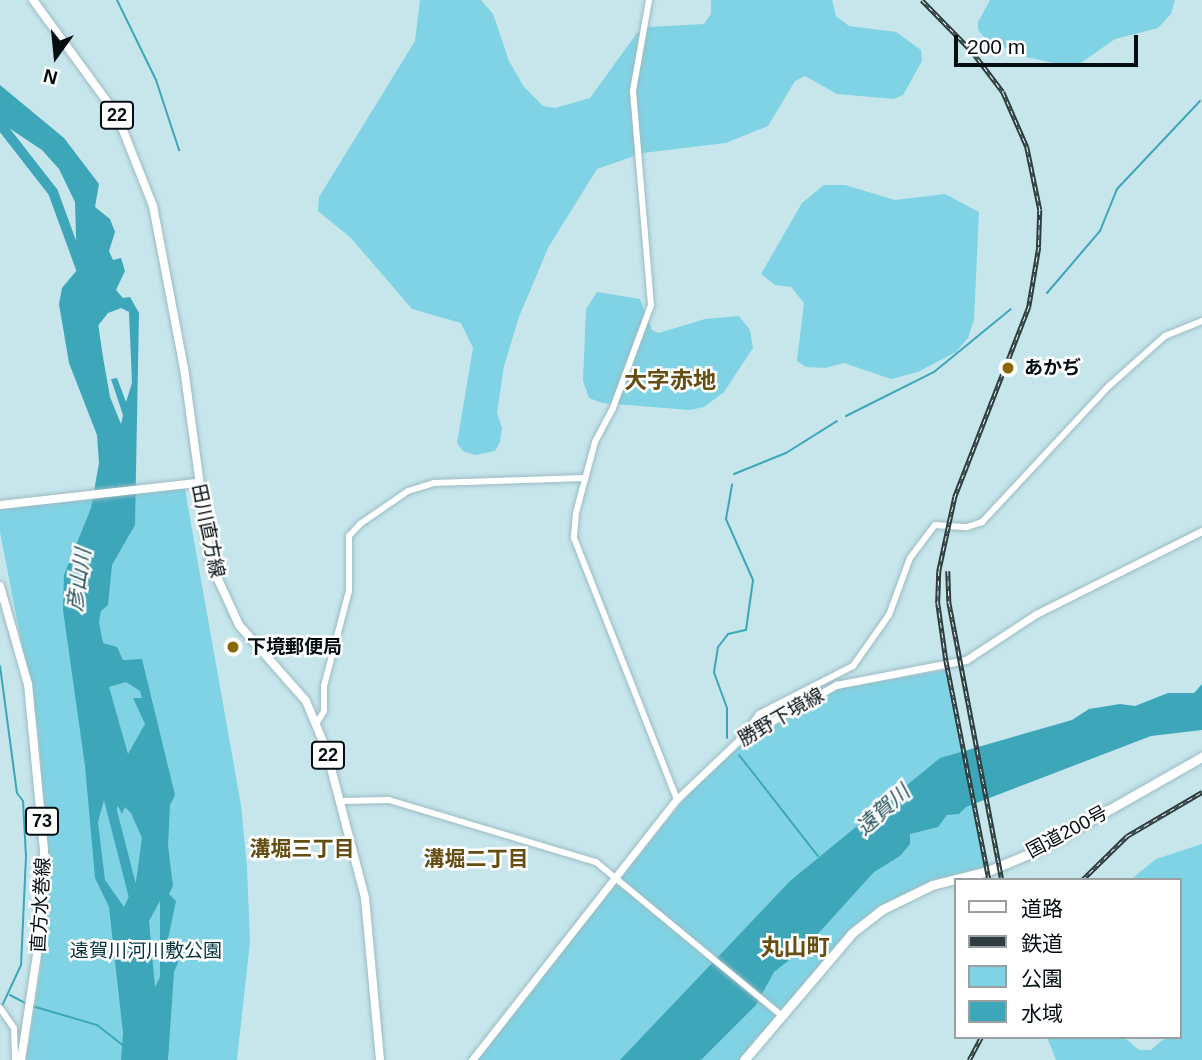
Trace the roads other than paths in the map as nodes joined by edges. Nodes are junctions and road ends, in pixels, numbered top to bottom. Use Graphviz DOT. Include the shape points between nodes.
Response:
graph roads {
  1 [pos="33,0"];
  2 [pos="649,0"];
  3 [pos="1202,321"];
  4 [pos="584,478"];
  5 [pos="194,483"];
  6 [pos="0,505"];
  7 [pos="1202,531"];
  8 [pos="0,586"];
  9 [pos="316,724"];
  10 [pos="739,740"];
  11 [pos="1202,757"];
  12 [pos="677,799"];
  13 [pos="340,801"];
  14 [pos="620,878"];
  15 [pos="960,878"];
  16 [pos="954,880"];
  17 [pos="0,1008"];
  18 [pos="779,1013"];
  19 [pos="15,1060"];
  20 [pos="22,1060"];
  21 [pos="380,1060"];
  22 [pos="472,1060"];
  23 [pos="744,1060"];
  1 -- 5 [label="main road, 田川直方線 / 22" via="117,114 153,206 184,368"];
  2 -- 4 [label="street" via="633,91 651,305"];
  3 -- 10 [label="street" via="1165,336 1109,386 982,522 967,527 935,525 910,558 889,615 853,666 759,714"];
  4 -- 9 [label="street" via="434,483 408,491 360,524 349,537 349,591 326,672 324,711"];
  4 -- 12 [label="street" via="573,527 575,549"];
  5 -- 6 [label="main road"];
  5 -- 9 [label="main road, 田川直方線 / 22" via="211,564 225,600 252,642 299,691"];
  7 -- 10 [label="main road, 勝野下境線" via="1035,614 966,660 836,685"];
  8 -- 20 [label="main road, 直方水巻線 / 73" via="28,684 44,849 41,928"];
  9 -- 13 [label="main road, 田川直方線 / 22"];
  10 -- 12 [label="main road, 勝野下境線"];
  11 -- 15 [label="highway, 国道200号" via="1038,850"];
  12 -- 14 [label="main road, 勝野下境線"];
  13 -- 14 [label="street" via="389,800 583,858"];
  13 -- 21 [label="main road, 田川直方線 / 22" via="365,898"];
  14 -- 18 [label="street"];
  14 -- 22 [label="main road, 勝野下境線"];
  16 -- 18 [label="highway, 国道200号" via="932,885 881,911 852,933"];
  17 -- 19 [label="street" via="14,1028"];
  18 -- 23 [label="highway, 国道200号"];
}
